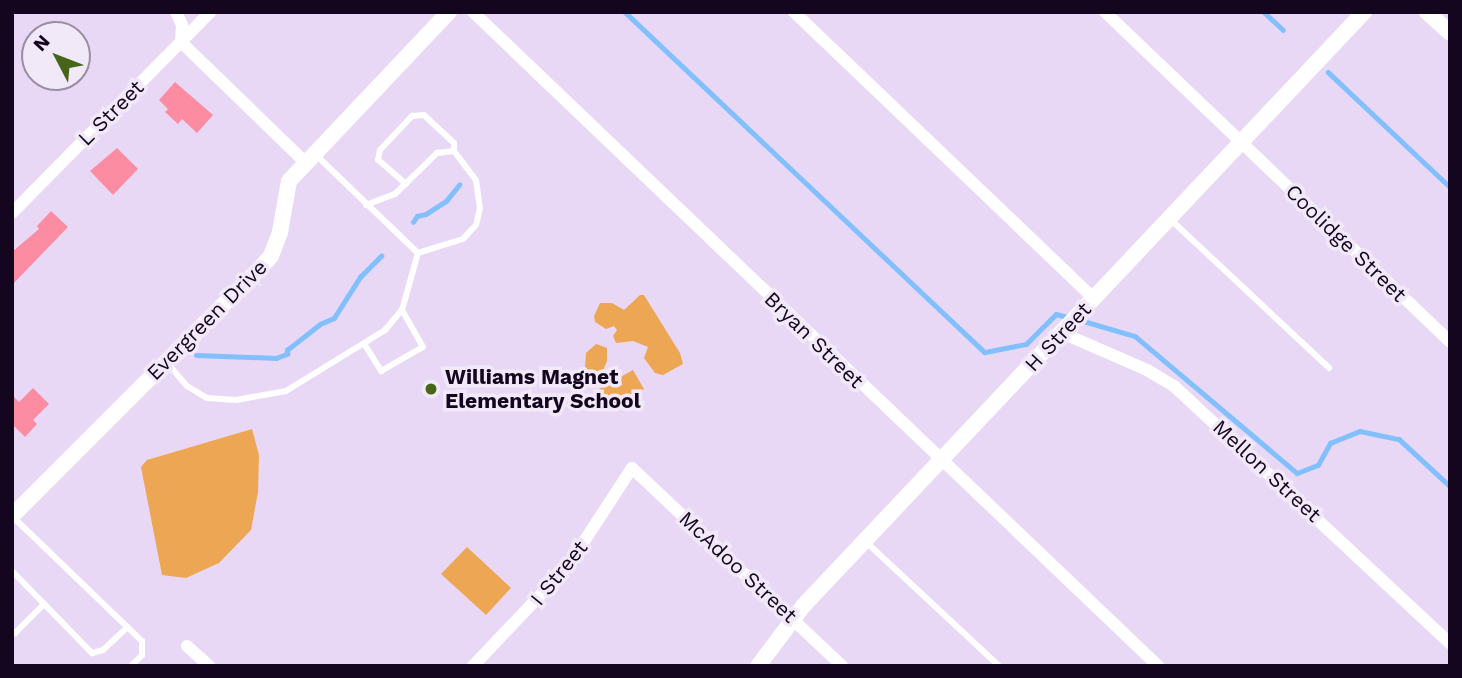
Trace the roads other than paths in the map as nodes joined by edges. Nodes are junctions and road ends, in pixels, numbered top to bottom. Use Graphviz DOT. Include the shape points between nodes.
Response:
graph roads {
  1 [pos="176,12"];
  2 [pos="210,12"];
  3 [pos="449,12"];
  4 [pos="473,12"];
  5 [pos="794,12"];
  6 [pos="1105,12"];
  7 [pos="1364,12"];
  8 [pos="1427,12"];
  9 [pos="1443,12"];
  10 [pos="1448,31"];
  11 [pos="181,42"];
  12 [pos="1242,142"];
  13 [pos="454,151"];
  14 [pos="309,158"];
  15 [pos="406,184"];
  16 [pos="366,205"];
  17 [pos="12,213"];
  18 [pos="1170,219"];
  19 [pos="418,253"];
  20 [pos="1091,302"];
  21 [pos="402,310"];
  22 [pos="1065,330"];
  23 [pos="1450,342"];
  24 [pos="365,345"];
  25 [pos="166,362"];
  26 [pos="1329,368"];
  27 [pos="941,460"];
  28 [pos="632,468"];
  29 [pos="12,516"];
  30 [pos="864,540"];
  31 [pos="12,571"];
  32 [pos="44,604"];
  33 [pos="793,619"];
  34 [pos="127,628"];
  35 [pos="13,633"];
  36 [pos="1450,643"];
  37 [pos="187,646"];
  38 [pos="131,666"];
  39 [pos="209,666"];
  40 [pos="473,666"];
  41 [pos="758,666"];
  42 [pos="842,666"];
  43 [pos="999,666"];
  44 [pos="1158,666"];
  1 -- 11 [label="street" via="182,25"];
  2 -- 11 [label="street, L Street"];
  3 -- 14 [label="street, Evergreen Drive"];
  4 -- 27 [label="street, Bryan Street"];
  5 -- 20 [label="street"];
  6 -- 12 [label="street, Coolidge Street"];
  7 -- 12 [label="street, H Street"];
  8 -- 10 [label="street"];
  9 -- 10 [label="street"];
  11 -- 14 [label="street"];
  11 -- 17 [label="street, L Street"];
  12 -- 18 [label="street, H Street"];
  12 -- 23 [label="street, Coolidge Street"];
  13 -- 15 [label="lane" via="437,153"];
  13 -- 15 [label="lane" via="454,143 424,115 412,116 380,150 379,160"];
  13 -- 19 [label="lane" via="476,180 480,208 475,225 463,239"];
  14 -- 16 [label="lane"];
  14 -- 25 [label="street, Evergreen Drive" via="286,187 280,232 271,256"];
  15 -- 16 [label="lane" via="396,194"];
  16 -- 19 [label="lane"];
  18 -- 20 [label="street, H Street"];
  18 -- 26 [label="lane"];
  19 -- 21 [label="lane"];
  20 -- 22 [label="street, H Street"];
  21 -- 24 [label="lane"];
  21 -- 24 [label="lane" via="423,347 381,371"];
  22 -- 27 [label="street, H Street"];
  22 -- 36 [label="street, Mellon Street" via="1174,386"];
  24 -- 25 [label="lane" via="286,391 236,400 198,395"];
  25 -- 29 [label="street, Evergreen Drive"];
  27 -- 30 [label="street, H Street"];
  27 -- 44 [label="street, Bryan Street"];
  28 -- 33 [label="street, McAdoo Street"];
  28 -- 40 [label="street, I Street" via="568,566"];
  29 -- 34 [label="lane"];
  30 -- 33 [label="street, H Street"];
  30 -- 43 [label="lane"];
  31 -- 32 [label="lane"];
  32 -- 34 [label="lane" via="92,653 103,650"];
  32 -- 35 [label="lane"];
  33 -- 41 [label="street, H Street"];
  33 -- 42 [label="street, McAdoo Street"];
  34 -- 38 [label="lane" via="142,641 143,650"];
  37 -- 39 [label="street"];
}
